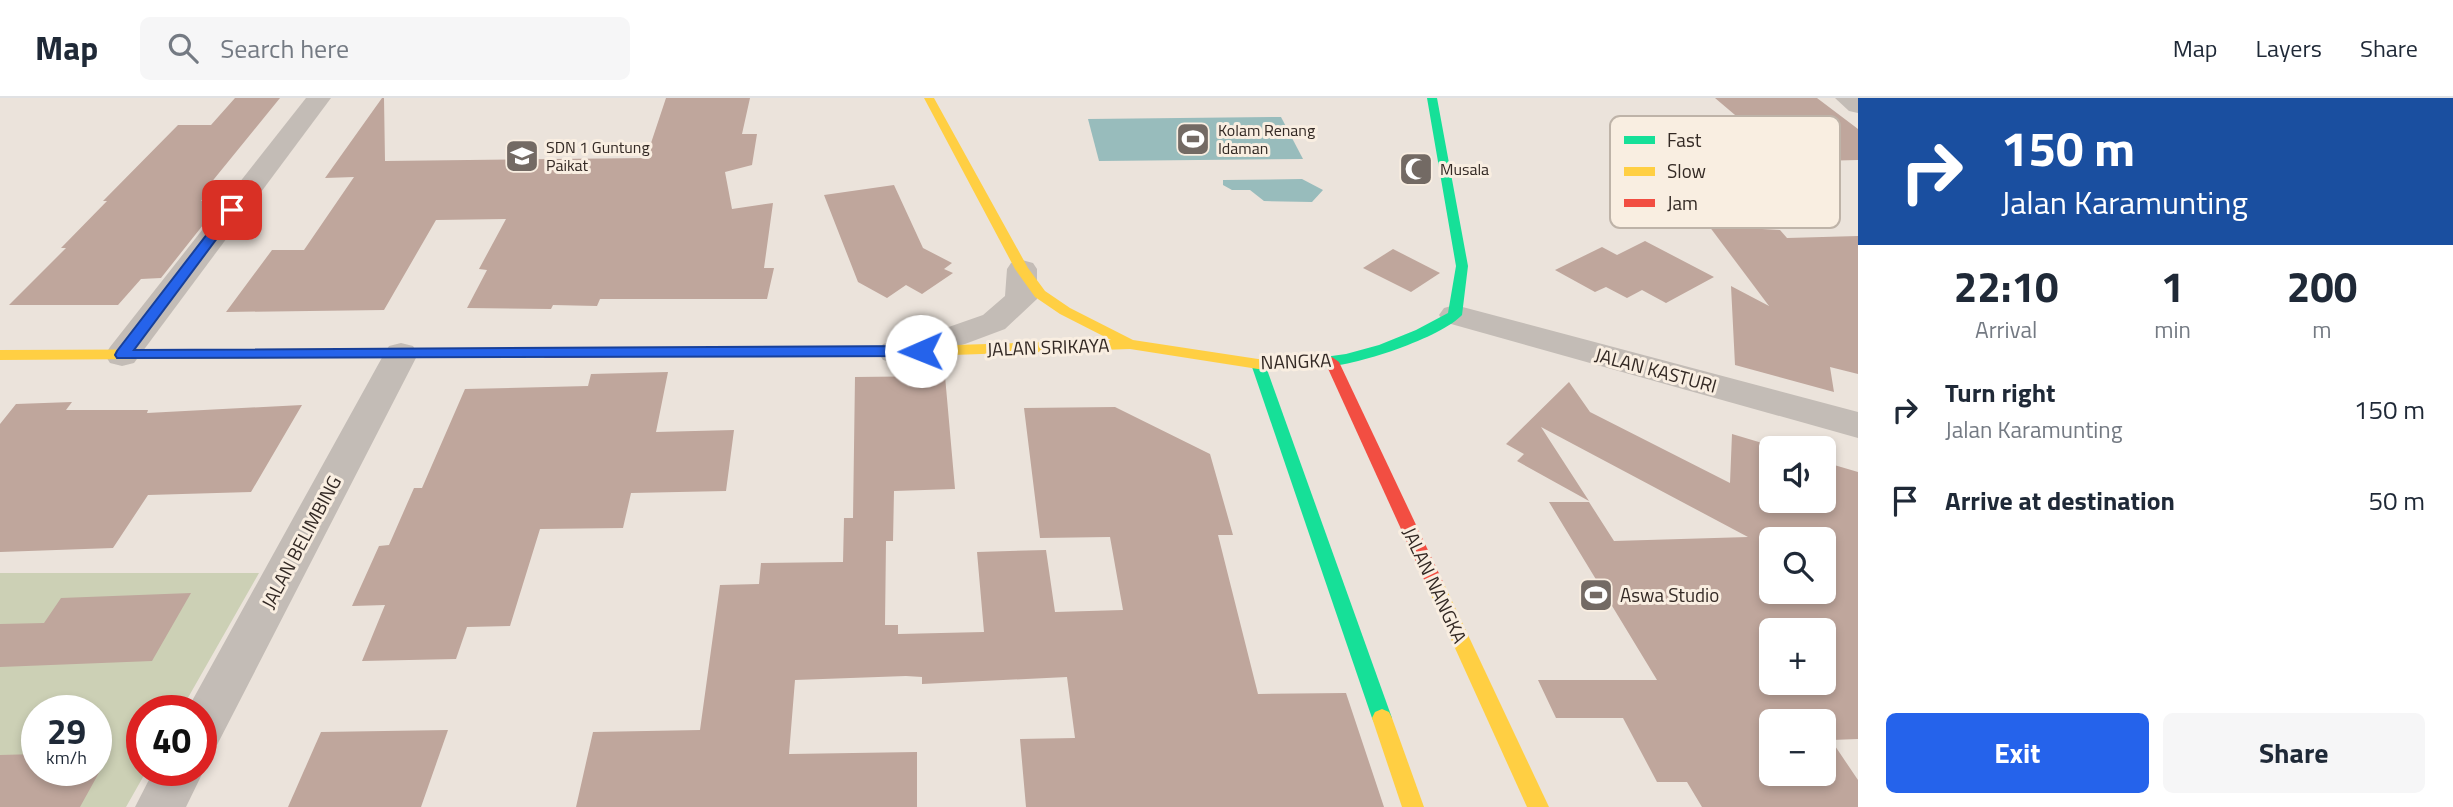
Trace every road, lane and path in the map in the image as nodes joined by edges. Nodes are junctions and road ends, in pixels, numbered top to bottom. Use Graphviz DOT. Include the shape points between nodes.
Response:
graph roads {
  1 [pos="319,98"];
  2 [pos="929,98"];
  3 [pos="1432,98"];
  4 [pos="1847,98"];
  5 [pos="1858,106"];
  6 [pos="1022,269"];
  7 [pos="1455,314"];
  8 [pos="1130,344"];
  9 [pos="894,352"];
  10 [pos="401,354"];
  11 [pos="0,355"];
  12 [pos="122,355"];
  13 [pos="1332,362"];
  14 [pos="1258,364"];
  15 [pos="1858,425"];
  16 [pos="217,700"];
  17 [pos="171,786"];
  18 [pos="160,807"];
  19 [pos="1413,807"];
  20 [pos="1538,807"];
  1 -- 12 [label="street"];
  2 -- 6 [label="street"];
  3 -- 7 [label="street" via="1462,266"];
  4 -- 5 [label="street"];
  6 -- 8 [label="street" via="1040,294"];
  6 -- 9 [label="street" via="1021,299 994,322"];
  7 -- 13 [label="street, NANGKA" via="1424,335"];
  7 -- 15 [label="street, JALAN KASTURI"];
  8 -- 9 [label="street, JALAN SRIKAYA"];
  8 -- 14 [label="street, NANGKA"];
  9 -- 10 [label="street, JALAN SRIKAYA"];
  10 -- 12 [label="street, JALAN SRIKAYA"];
  10 -- 16 [label="street, JALAN BELIMBING"];
  11 -- 12 [label="street, JALAN SRIKAYA"];
  13 -- 14 [label="street, NANGKA"];
  13 -- 20 [label="street, JALAN NANGKA"];
  14 -- 19 [label="street"];
  17 -- 18 [label="street"];
}
